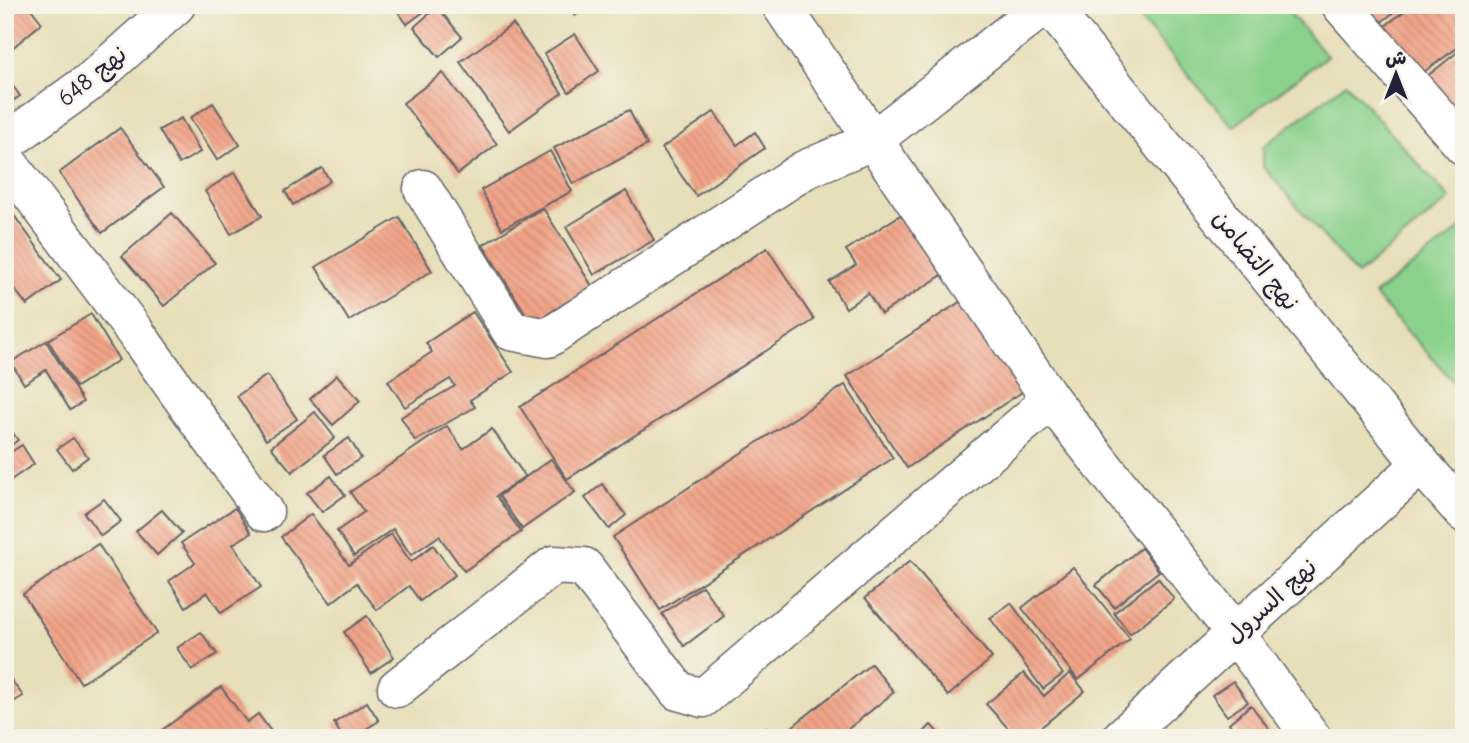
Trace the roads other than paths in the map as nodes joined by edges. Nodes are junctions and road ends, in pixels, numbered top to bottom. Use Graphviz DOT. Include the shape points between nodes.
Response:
graph roads {
  1 [pos="176,5"];
  2 [pos="781,5"];
  3 [pos="1047,5"];
  4 [pos="1341,5"];
  5 [pos="872,141"];
  6 [pos="5,143"];
  7 [pos="1464,146"];
  8 [pos="5,159"];
  9 [pos="423,189"];
  10 [pos="1051,400"];
  11 [pos="1421,464"];
  12 [pos="264,512"];
  13 [pos="1464,513"];
  14 [pos="1235,633"];
  15 [pos="397,688"];
  16 [pos="1121,738"];
  17 [pos="1312,738"];
  1 -- 6 [label="street, نهج 648" via="90,81"];
  2 -- 5 [label="street"];
  3 -- 5 [label="street"];
  3 -- 11 [label="street, نهج التضامن"];
  4 -- 7 [label="street"];
  5 -- 9 [label="street" via="804,170 548,338 511,331"];
  5 -- 10 [label="street"];
  8 -- 12 [label="street"];
  10 -- 14 [label="street"];
  10 -- 15 [label="street" via="703,698 678,691 584,567 554,565"];
  11 -- 13 [label="street, نهج التضامن"];
  11 -- 14 [label="street, نهج السرول"];
  14 -- 16 [label="street, نهج السرول"];
  14 -- 17 [label="street"];
}
